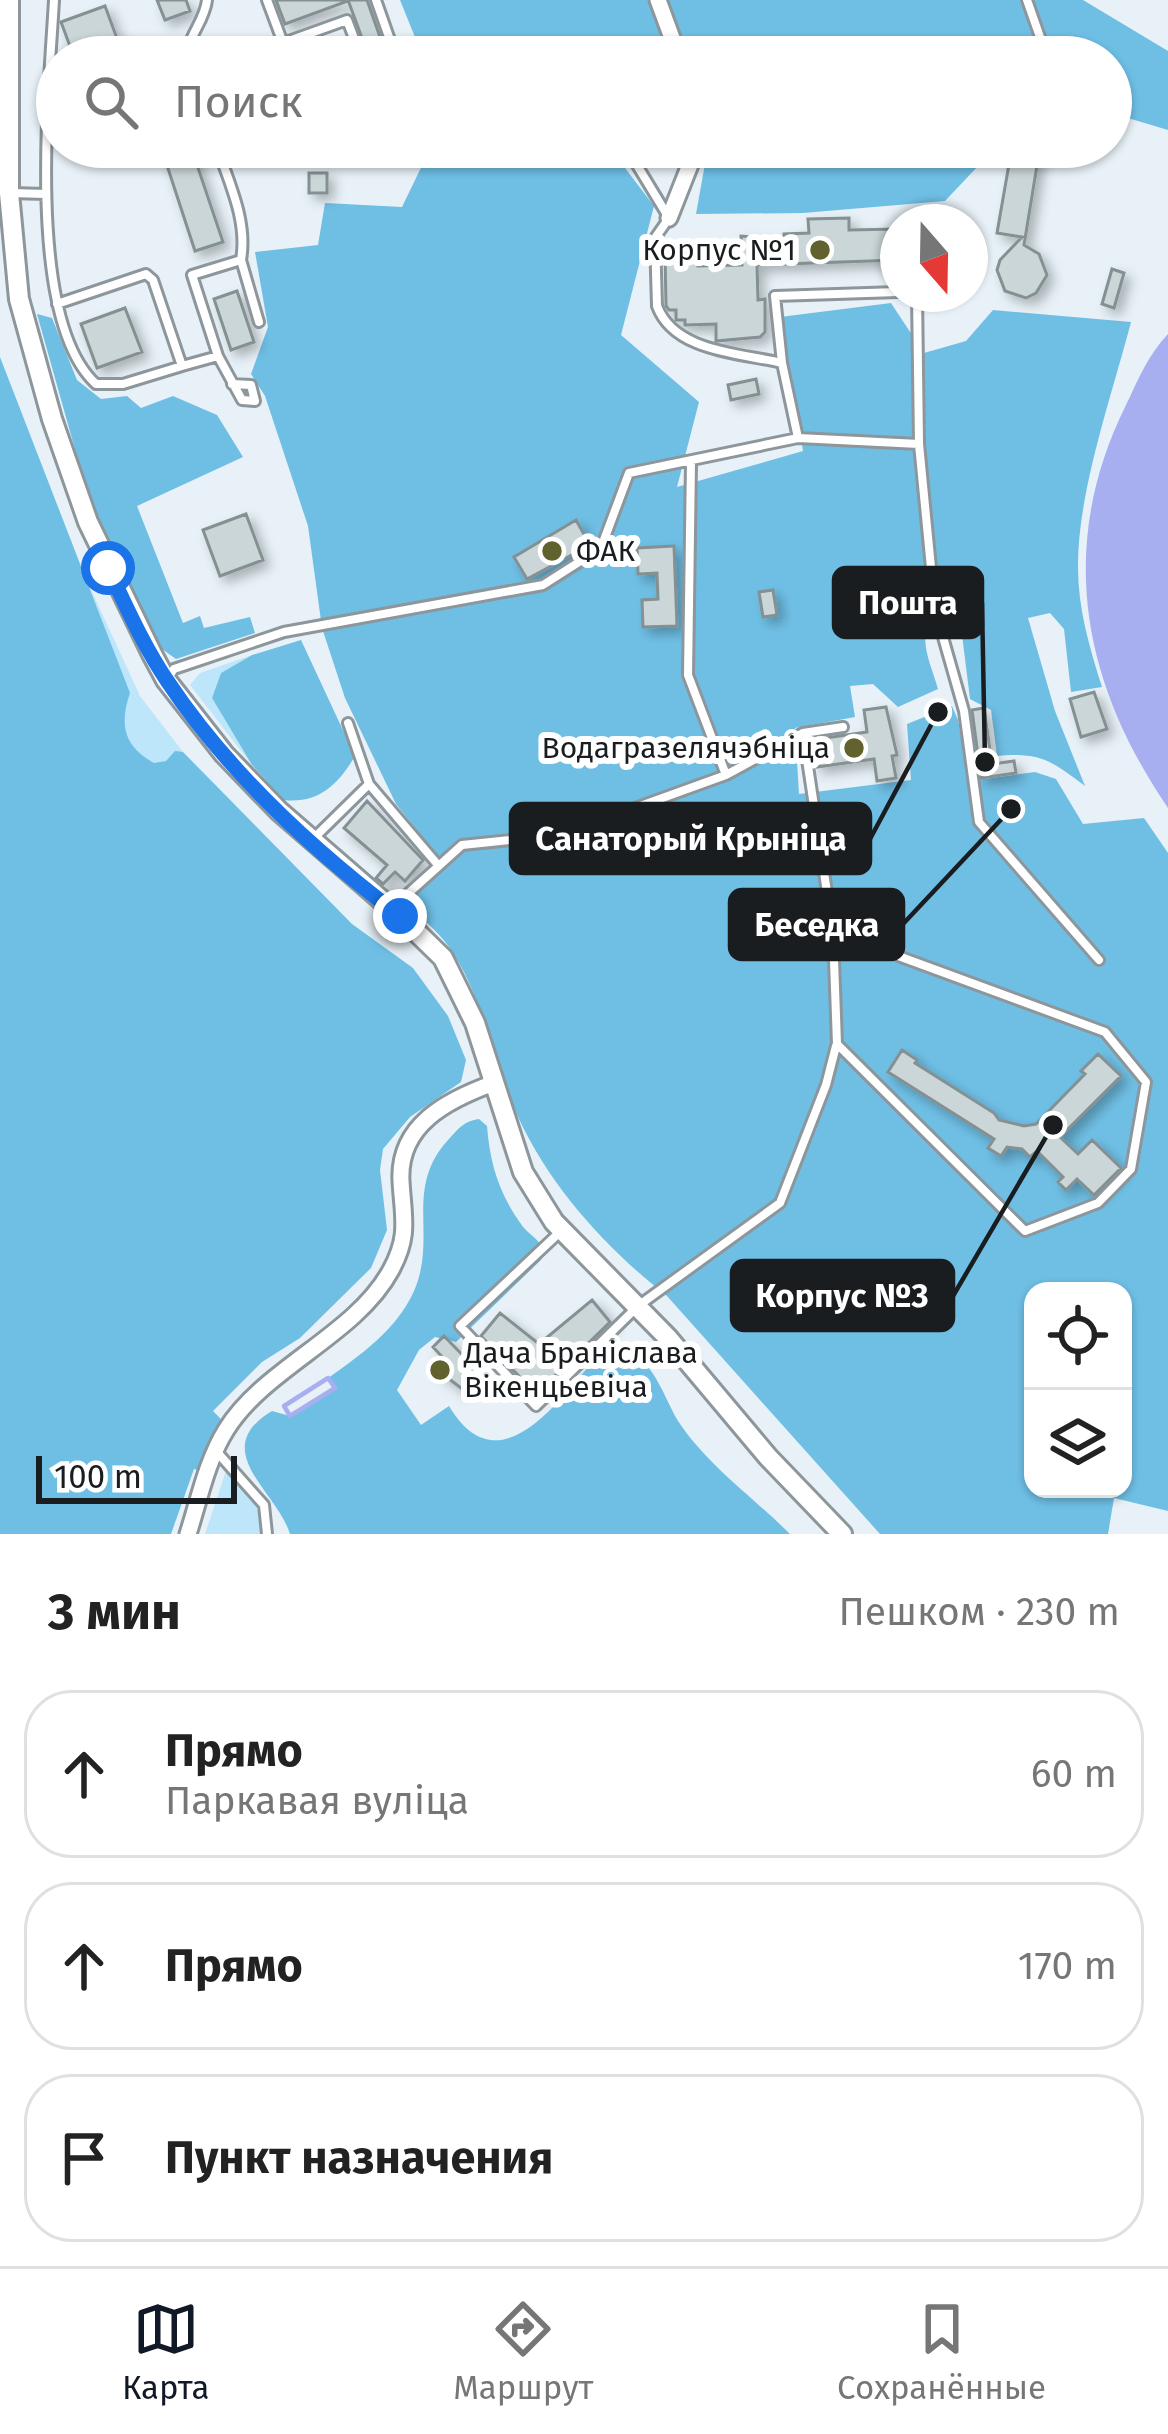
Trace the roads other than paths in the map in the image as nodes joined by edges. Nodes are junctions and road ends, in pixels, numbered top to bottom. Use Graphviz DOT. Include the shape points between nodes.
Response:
graph roads {
  1 [pos="9,0"];
  2 [pos="54,0"];
  3 [pos="207,0"];
  4 [pos="267,0"];
  5 [pos="376,0"];
  6 [pos="658,0"];
  7 [pos="1027,0"];
  8 [pos="54,36"];
  9 [pos="194,36"];
  10 [pos="280,36"];
  11 [pos="302,36"];
  12 [pos="353,36"];
  13 [pos="389,36"];
  14 [pos="671,36"];
  15 [pos="1040,36"];
  16 [pos="48,168"];
  17 [pos="224,168"];
  18 [pos="638,168"];
  19 [pos="688,168"];
  20 [pos="9,193"];
  21 [pos="46,194"];
  22 [pos="668,218"];
  23 [pos="242,260"];
  24 [pos="880,293"];
  25 [pos="57,304"];
  26 [pos="916,312"];
  27 [pos="259,322"];
  28 [pos="218,356"];
  29 [pos="782,363"];
  30 [pos="182,366"];
  31 [pos="232,384"];
  32 [pos="798,438"];
  33 [pos="919,444"];
  34 [pos="691,462"];
  35 [pos="166,680"];
  36 [pos="348,723"];
  37 [pos="843,727"];
  38 [pos="803,733"];
  39 [pos="726,775"];
  40 [pos="369,784"];
  41 [pos="312,840"];
  42 [pos="439,866"];
  43 [pos="392,909"];
  44 [pos="832,932"];
  45 [pos="1099,960"];
  46 [pos="836,1044"];
  47 [pos="494,1083"];
  48 [pos="561,1230"];
  49 [pos="638,1306"];
  50 [pos="216,1451"];
  51 [pos="188,1534"];
  52 [pos="266,1534"];
  53 [pos="842,1534"];
  1 -- 20 [label="street"];
  2 -- 8 [label="lane"];
  3 -- 9 [label="lane"];
  4 -- 10 [label="lane"];
  5 -- 13 [label="lane"];
  6 -- 14 [label="street"];
  7 -- 15 [label="lane"];
  11 -- 12 [label="lane" via="346,20"];
  16 -- 21 [label="lane"];
  17 -- 23 [label="lane" via="240,216"];
  18 -- 22 [label="lane"];
  19 -- 22 [label="street"];
  20 -- 21 [label="lane"];
  20 -- 35 [label="street" via="19,299 52,419 94,537"];
  21 -- 25 [label="lane"];
  22 -- 29 [label="lane" via="655,238 657,306 666,324 700,344"];
  23 -- 27 [label="lane"];
  23 -- 28 [label="lane" via="192,275"];
  24 -- 29 [label="lane" via="775,296"];
  25 -- 30 [label="lane" via="96,384"];
  25 -- 30 [label="lane" via="146,274"];
  26 -- 33 [label="lane"];
  28 -- 30 [label="lane"];
  28 -- 31 [label="lane"];
  29 -- 32 [label="lane"];
  32 -- 33 [label="lane"];
  32 -- 34 [label="lane"];
  33 -- 45 [label="lane" via="935,609 964,711 979,822"];
  34 -- 35 [label="lane" via="629,473 601,548 543,585 284,632 174,669"];
  34 -- 39 [label="lane" via="688,675"];
  35 -- 41 [label="street" via="224,754"];
  36 -- 40 [label="lane"];
  37 -- 38 [label="lane"];
  38 -- 39 [label="lane"];
  38 -- 44 [label="lane"];
  39 -- 42 [label="lane" via="560,835 462,844"];
  40 -- 41 [label="lane"];
  40 -- 42 [label="lane"];
  41 -- 43 [label="street"];
  42 -- 43 [label="lane"];
  43 -- 47 [label="street" via="452,971"];
  44 -- 46 [label="lane"];
  44 -- 46 [label="lane" via="1106,1032 1146,1082 1131,1169 1098,1203 1025,1232"];
  46 -- 49 [label="lane" via="780,1203"];
  47 -- 48 [label="street" via="523,1172"];
  47 -- 50 [label="street" via="446,1105 408,1138 401,1181 406,1227 389,1276 227,1427"];
  48 -- 49 [label="street"];
  48 -- 49 [label="lane" via="460,1326 536,1406"];
  49 -- 53 [label="street"];
  50 -- 51 [label="street"];
  50 -- 52 [label="lane" via="264,1505"];
}
